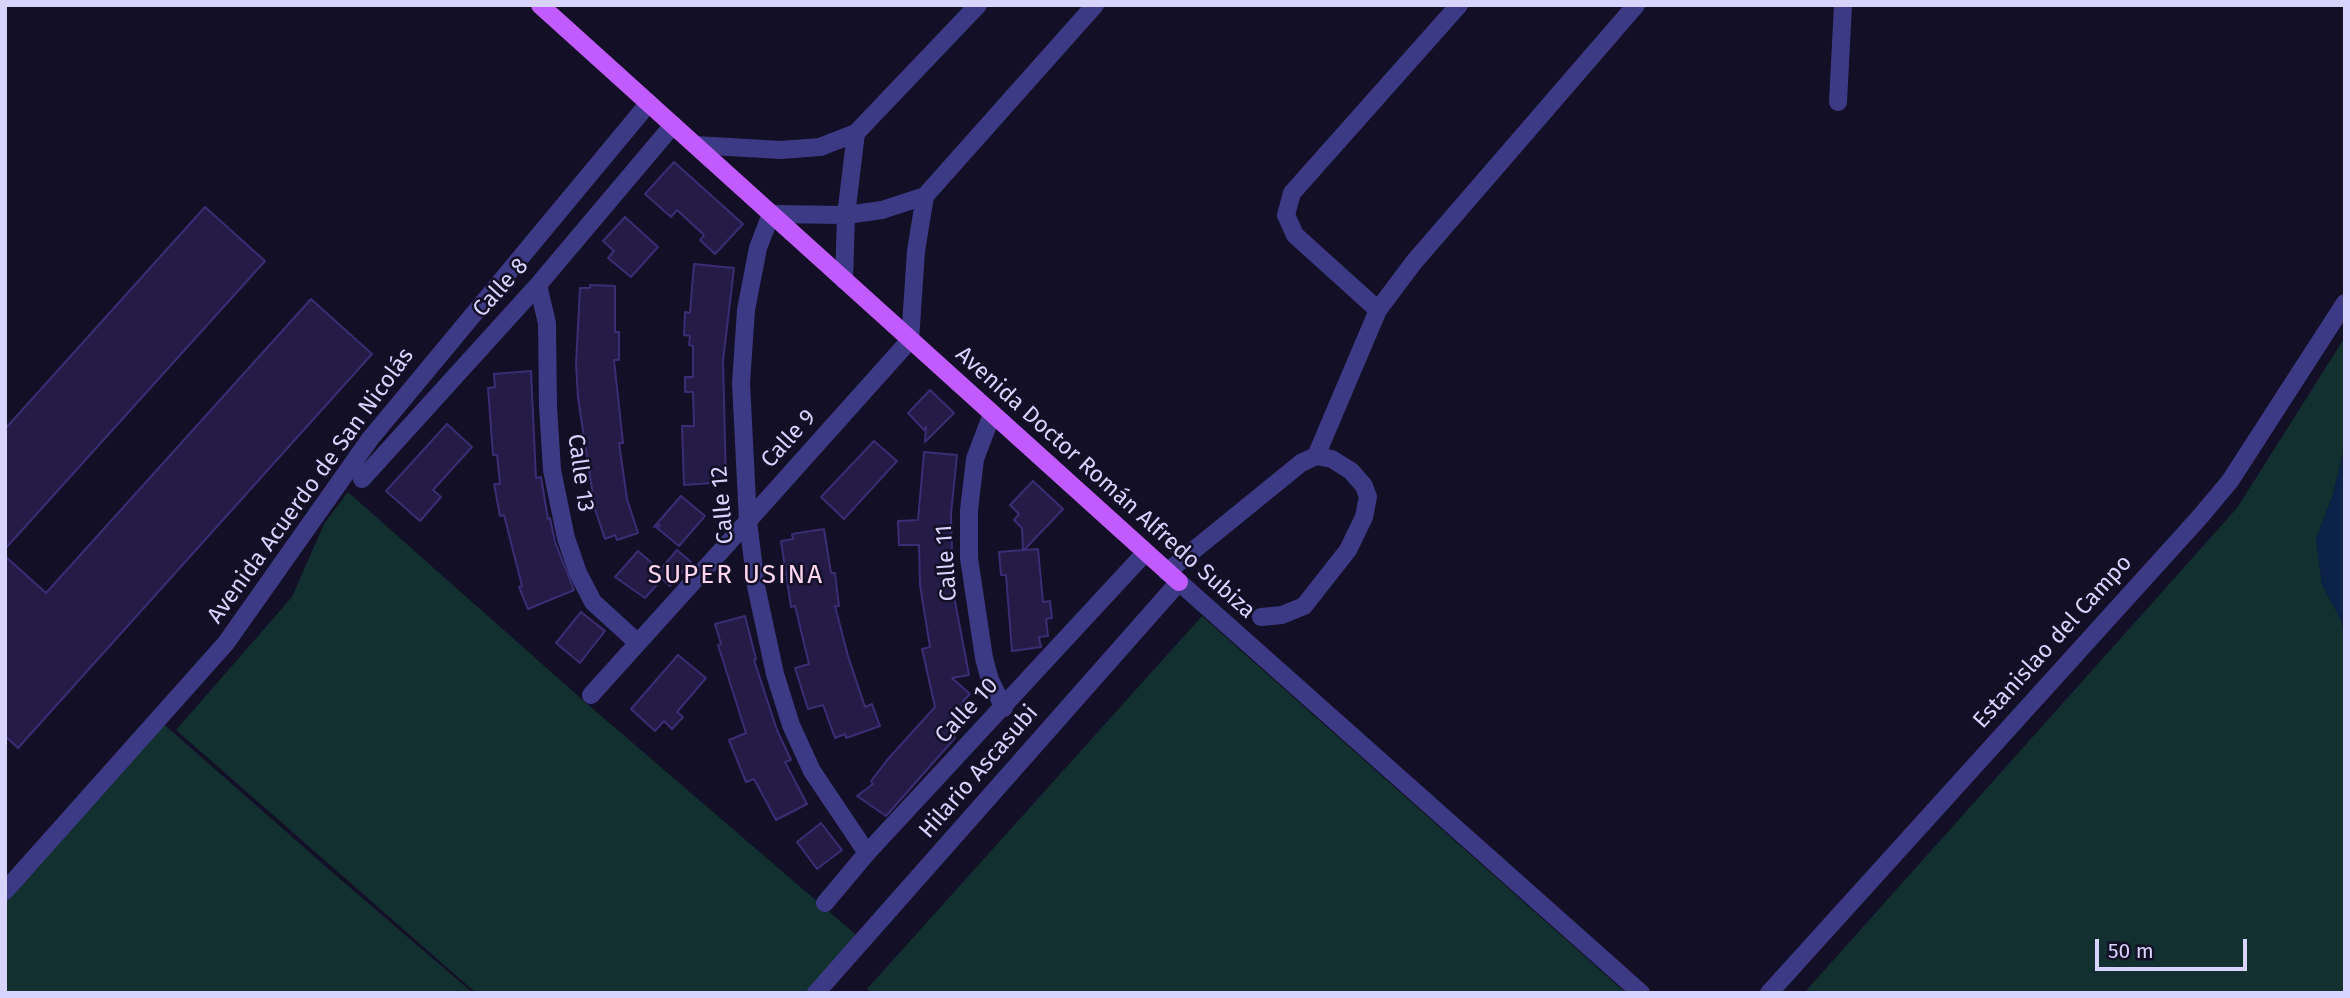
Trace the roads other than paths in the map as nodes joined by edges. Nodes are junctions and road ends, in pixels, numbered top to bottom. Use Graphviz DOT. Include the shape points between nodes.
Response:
graph roads {
  1 [pos="540,5"];
  2 [pos="978,5"];
  3 [pos="1095,5"];
  4 [pos="1459,5"];
  5 [pos="1636,5"];
  6 [pos="1843,5"];
  7 [pos="1839,102"];
  8 [pos="648,104"];
  9 [pos="673,125"];
  10 [pos="856,133"];
  11 [pos="695,145"];
  12 [pos="925,196"];
  13 [pos="771,214"];
  14 [pos="846,215"];
  15 [pos="844,281"];
  16 [pos="538,285"];
  17 [pos="2345,303"];
  18 [pos="1378,310"];
  19 [pos="910,340"];
  20 [pos="992,414"];
  21 [pos="1316,456"];
  22 [pos="362,480"];
  23 [pos="748,521"];
  24 [pos="1145,553"];
  25 [pos="1173,577"];
  26 [pos="1261,617"];
  27 [pos="638,643"];
  28 [pos="591,695"];
  29 [pos="1004,708"];
  30 [pos="867,853"];
  31 [pos="5,891"];
  32 [pos="825,903"];
  33 [pos="826,989"];
  34 [pos="1642,993"];
  35 [pos="1769,993"];
  1 -- 8 [label="main road, Avenida Doctor Román Alfredo Subiza"];
  2 -- 10 [label="street"];
  3 -- 12 [label="street"];
  4 -- 18 [label="street" via="1292,193 1286,215 1295,235"];
  5 -- 18 [label="street" via="1414,262"];
  6 -- 7 [label="street"];
  8 -- 9 [label="main road, Avenida Doctor Román Alfredo Subiza"];
  8 -- 31 [label="street, Avenida Acuerdo de San Nicolás" via="370,439 226,643"];
  9 -- 11 [label="main road, Avenida Doctor Román Alfredo Subiza"];
  9 -- 16 [label="street, Calle 8"];
  10 -- 11 [label="street" via="820,147 781,150"];
  10 -- 14 [label="street"];
  11 -- 13 [label="main road, Avenida Doctor Román Alfredo Subiza"];
  12 -- 14 [label="street" via="882,210"];
  12 -- 19 [label="street"];
  13 -- 14 [label="street"];
  13 -- 15 [label="main road, Avenida Doctor Román Alfredo Subiza"];
  13 -- 23 [label="street, Calle 12" via="758,248 746,310 741,383"];
  14 -- 15 [label="street"];
  15 -- 19 [label="main road, Avenida Doctor Román Alfredo Subiza"];
  16 -- 22 [label="street, Calle 8"];
  16 -- 27 [label="street, Calle 13" via="547,323 552,470 566,538 593,602"];
  17 -- 35 [label="street, Estanislao del Campo" via="2230,481"];
  18 -- 21 [label="street"];
  19 -- 20 [label="main road, Avenida Doctor Román Alfredo Subiza"];
  19 -- 23 [label="street, Calle 9"];
  20 -- 24 [label="main road, Avenida Doctor Román Alfredo Subiza"];
  20 -- 29 [label="street, Calle 11" via="975,459 969,558 984,657"];
  21 -- 25 [label="street, Hilario Ascasubi" via="1301,463"];
  21 -- 26 [label="street" via="1332,459 1364,486 1368,497 1364,517 1348,550 1304,606"];
  23 -- 27 [label="street, Calle 9"];
  23 -- 30 [label="street, Calle 12" via="764,624 791,725 812,771"];
  24 -- 25 [label="main road, Avenida Doctor Román Alfredo Subiza"];
  24 -- 29 [label="street, Calle 10"];
  25 -- 33 [label="street, Hilario Ascasubi"];
  25 -- 34 [label="street, Avenida Doctor Román Alfredo Subiza"];
  27 -- 28 [label="street, Calle 9"];
  29 -- 30 [label="street, Calle 10"];
  30 -- 32 [label="street, Calle 10"];
}
